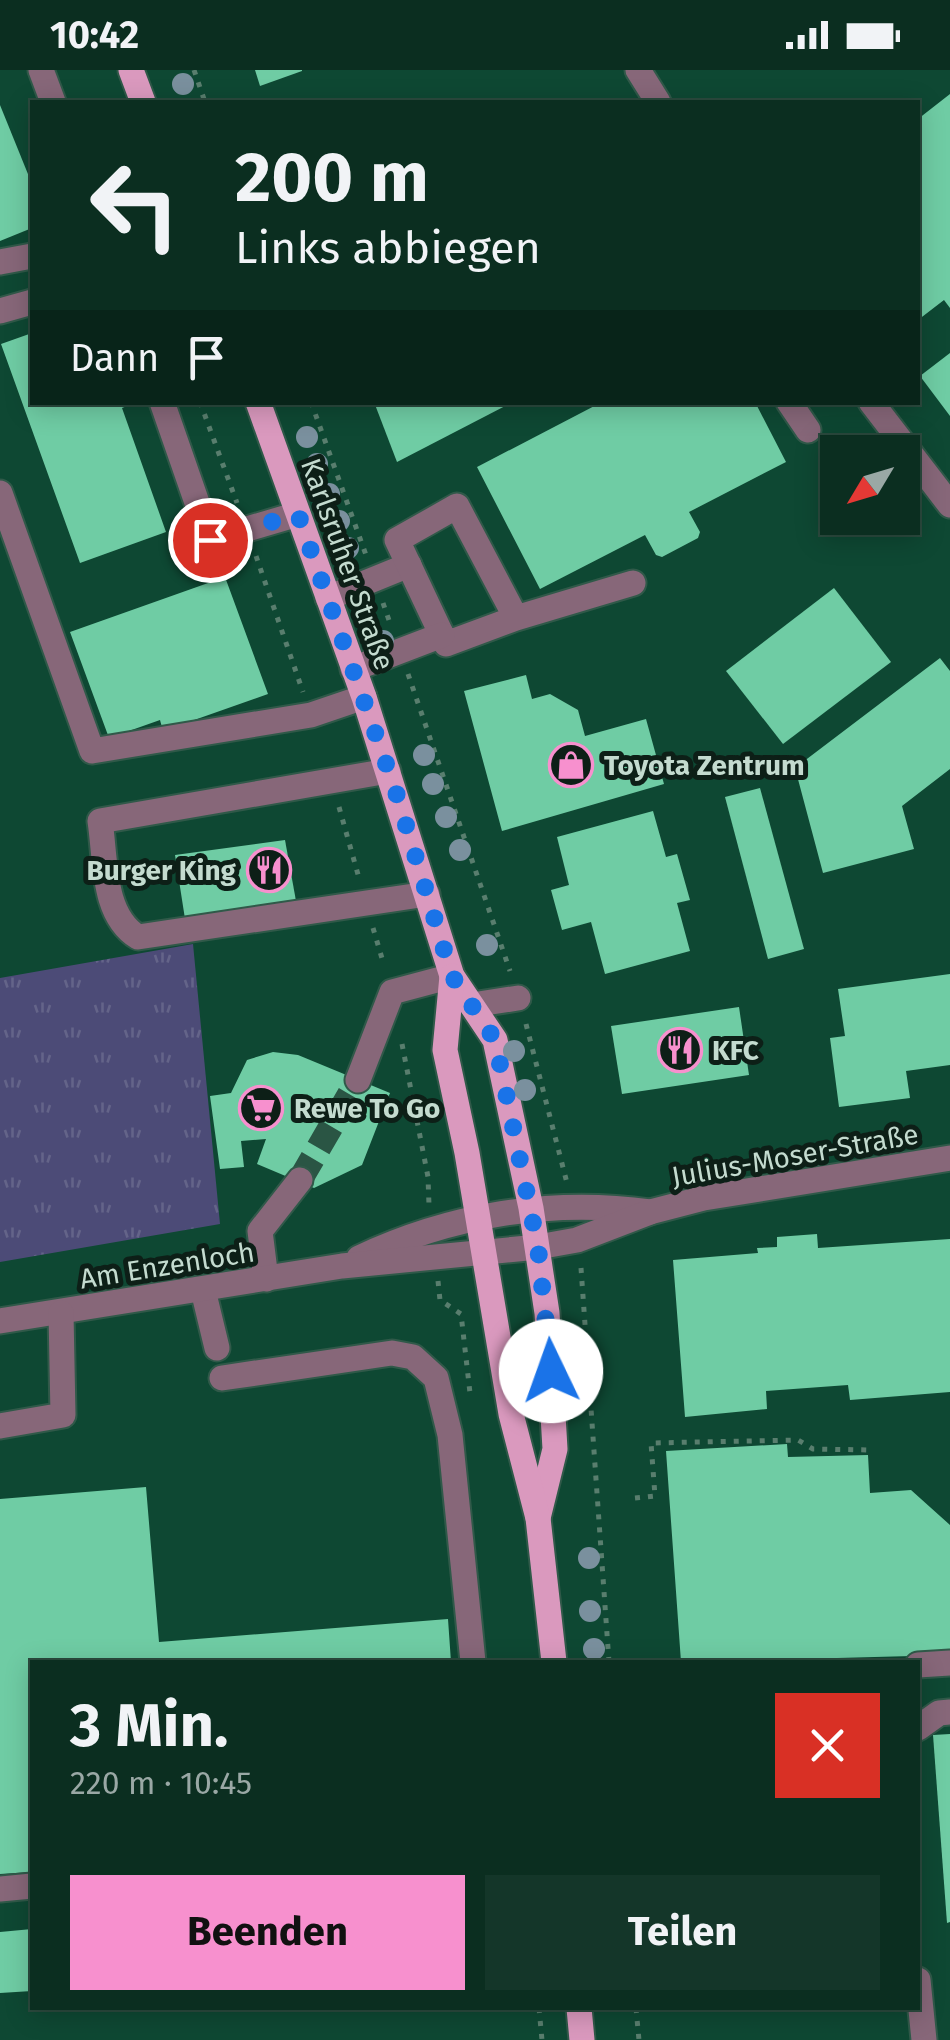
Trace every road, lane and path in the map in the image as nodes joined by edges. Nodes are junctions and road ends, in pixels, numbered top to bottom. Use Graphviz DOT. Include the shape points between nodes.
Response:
graph roads {
  1 [pos="41,70"];
  2 [pos="131,70"];
  3 [pos="194,70"];
  4 [pos="638,70"];
  5 [pos="52,100"];
  6 [pos="142,100"];
  7 [pos="204,100"];
  8 [pos="657,100"];
  9 [pos="30,302"];
  10 [pos="0,310"];
  11 [pos="163,405"];
  12 [pos="259,405"];
  13 [pos="791,405"];
  14 [pos="873,405"];
  15 [pos="808,430"];
  16 [pos="0,493"];
  17 [pos="950,505"];
  18 [pos="298,514"];
  19 [pos="409,564"];
  20 [pos="632,584"];
  21 [pos="328,598"];
  22 [pos="516,618"];
  23 [pos="442,635"];
  24 [pos="354,669"];
  25 [pos="364,698"];
  26 [pos="388,771"];
  27 [pos="427,894"];
  28 [pos="452,976"];
  29 [pos="518,998"];
  30 [pos="472,1005"];
  31 [pos="358,1080"];
  32 [pos="950,1158"];
  33 [pos="300,1180"];
  34 [pos="531,1208"];
  35 [pos="650,1212"];
  36 [pos="479,1217"];
  37 [pos="538,1247"];
  38 [pos="485,1256"];
  39 [pos="342,1266"];
  40 [pos="266,1280"];
  41 [pos="203,1290"];
  42 [pos="61,1312"];
  43 [pos="0,1320"];
  44 [pos="217,1348"];
  45 [pos="222,1378"];
  46 [pos="0,1426"];
  47 [pos="871,1450"];
  48 [pos="635,1498"];
  49 [pos="538,1518"];
  50 [pos="473,1660"];
  51 [pos="554,1660"];
  52 [pos="950,1663"];
  53 [pos="920,1665"];
  54 [pos="950,1712"];
  55 [pos="920,1726"];
  56 [pos="30,1886"];
  57 [pos="0,1889"];
  58 [pos="920,2000"];
  59 [pos="539,2010"];
  60 [pos="579,2010"];
  61 [pos="636,2010"];
  62 [pos="542,2040"];
  63 [pos="582,2040"];
  64 [pos="639,2040"];
  65 [pos="924,2040"];
  1 -- 5 [label="street"];
  2 -- 6 [label="main road"];
  3 -- 7 [label="path"];
  4 -- 8 [label="street"];
  9 -- 10 [label="street"];
  11 -- 18 [label="street" via="210,540"];
  12 -- 18 [label="main road, Karlsruher Straße"];
  13 -- 15 [label="street"];
  14 -- 17 [label="street"];
  16 -- 25 [label="street" via="92,751 310,715"];
  18 -- 21 [label="main road, Karlsruher Straße"];
  19 -- 21 [label="street"];
  19 -- 22 [label="street" via="398,540 457,506"];
  19 -- 23 [label="street"];
  20 -- 22 [label="street"];
  21 -- 24 [label="main road, Karlsruher Straße"];
  22 -- 23 [label="street" via="446,644"];
  23 -- 24 [label="street"];
  24 -- 25 [label="main road, Karlsruher Straße"];
  25 -- 26 [label="main road, Karlsruher Straße"];
  26 -- 27 [label="main road, Karlsruher Straße"];
  26 -- 27 [label="street" via="100,822 112,904 122,927 138,936"];
  27 -- 28 [label="main road, Karlsruher Straße"];
  28 -- 30 [label="main road, Karlsruher Straße"];
  28 -- 31 [label="street" via="392,992"];
  28 -- 36 [label="main road, Karlsruher Straße" via="444,1050"];
  29 -- 30 [label="street"];
  30 -- 34 [label="main road, Karlsruher Straße" via="495,1040"];
  32 -- 35 [label="street, Julius-Moser-Straße"];
  33 -- 40 [label="street" via="260,1231"];
  34 -- 35 [label="street, Julius-Moser-Straße" via="592,1204"];
  34 -- 36 [label="street, Am Enzenloch"];
  34 -- 37 [label="main road, Karlsruher Straße"];
  35 -- 37 [label="street, Julius-Moser-Straße"];
  36 -- 38 [label="main road, Karlsruher Straße"];
  36 -- 39 [label="street, Am Enzenloch"];
  37 -- 38 [label="street, Julius-Moser-Straße"];
  37 -- 49 [label="main road, Karlsruher Straße" via="554,1449"];
  38 -- 39 [label="street, Am Enzenloch"];
  38 -- 49 [label="main road, Karlsruher Straße" via="511,1414"];
  39 -- 40 [label="street, Am Enzenloch"];
  40 -- 41 [label="street, Am Enzenloch"];
  41 -- 42 [label="street, Am Enzenloch"];
  41 -- 44 [label="street"];
  42 -- 43 [label="street, Am Enzenloch"];
  42 -- 46 [label="street" via="63,1415"];
  45 -- 50 [label="street" via="392,1353 413,1357 436,1378 450,1435"];
  47 -- 48 [label="path" via="812,1449 798,1440 651,1443 655,1496"];
  49 -- 51 [label="main road, Karlsruher Straße"];
  52 -- 53 [label="street"];
  54 -- 55 [label="street"];
  56 -- 57 [label="street"];
  58 -- 65 [label="street"];
  59 -- 62 [label="path"];
  60 -- 63 [label="main road"];
  61 -- 64 [label="path"];
}
